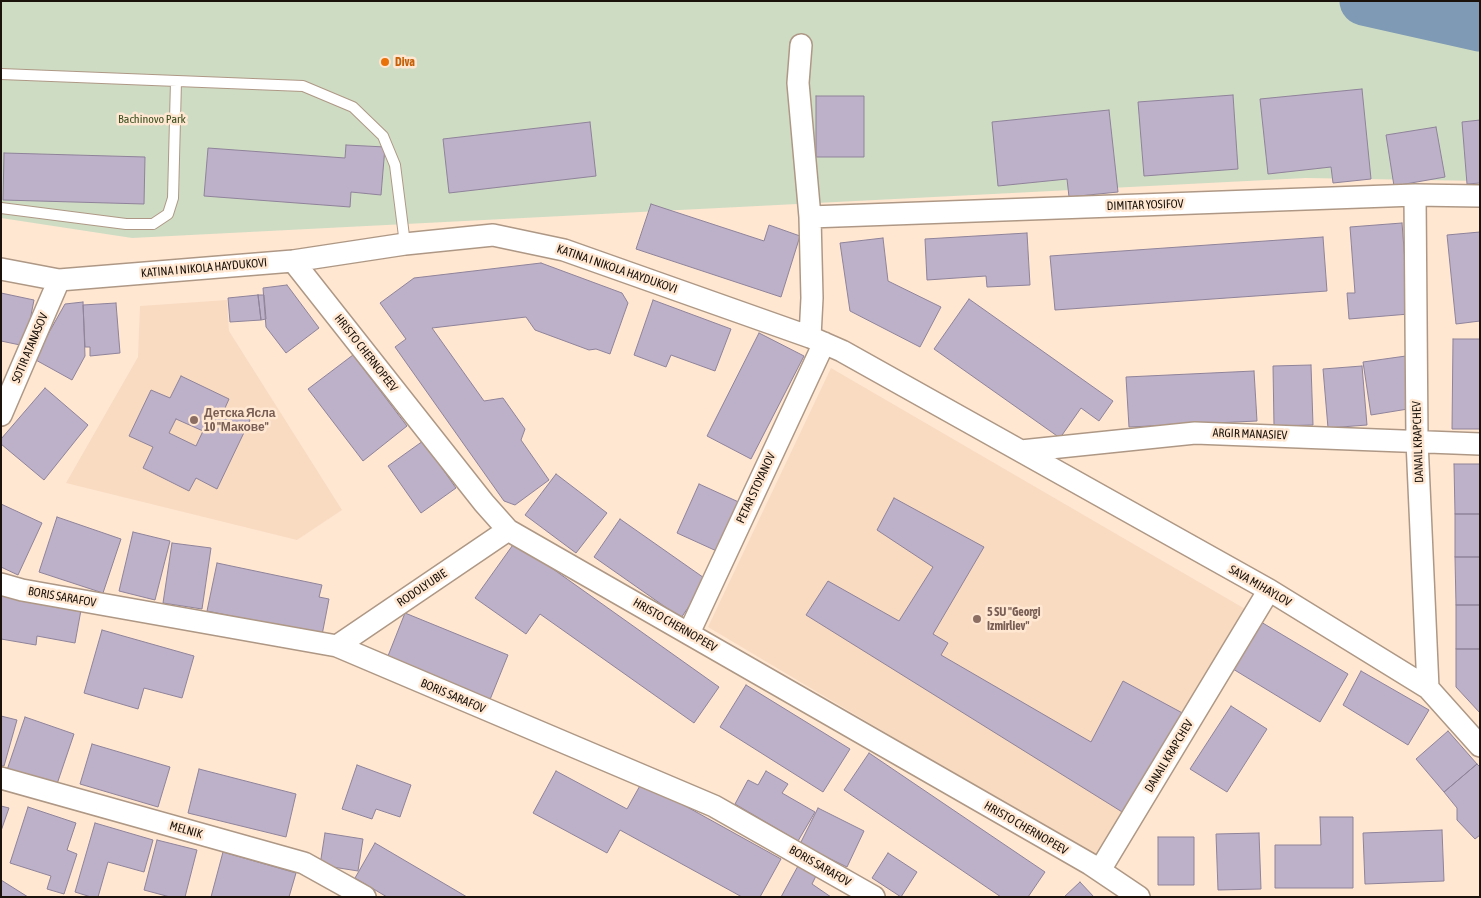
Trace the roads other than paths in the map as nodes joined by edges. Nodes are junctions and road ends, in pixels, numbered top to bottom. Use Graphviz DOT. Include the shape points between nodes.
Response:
graph roads {
  1 [pos="801,46"];
  2 [pos="1,74"];
  3 [pos="176,81"];
  4 [pos="1415,195"];
  5 [pos="1480,196"];
  6 [pos="1,208"];
  7 [pos="810,217"];
  8 [pos="404,244"];
  9 [pos="293,261"];
  10 [pos="1,269"];
  11 [pos="59,280"];
  12 [pos="817,340"];
  13 [pos="1,415"];
  14 [pos="1417,441"];
  15 [pos="1480,444"];
  16 [pos="1021,451"];
  17 [pos="508,530"];
  18 [pos="1,584"];
  19 [pos="1269,590"];
  20 [pos="689,633"];
  21 [pos="337,646"];
  22 [pos="1428,688"];
  23 [pos="1480,746"];
  24 [pos="1,778"];
  25 [pos="1100,870"];
  26 [pos="365,897"];
  27 [pos="874,897"];
  28 [pos="1139,897"];
  1 -- 7 [label="street" via="798,83"];
  2 -- 3 [label="lane"];
  3 -- 6 [label="lane" via="173,198 168,214 153,224 126,224"];
  3 -- 8 [label="lane" via="303,86 352,107 383,136 395,165"];
  4 -- 5 [label="street, DIMITAR YOSIFOV"];
  4 -- 7 [label="street, DIMITAR YOSIFOV"];
  4 -- 14 [label="street, DANAIL KRAPCHEV"];
  7 -- 12 [label="street" via="812,298"];
  8 -- 9 [label="street, KATINA I NIKOLA HAYDUKOVI"];
  8 -- 12 [label="street, KATINA I NIKOLA HAYDUKOVI" via="493,235 564,250"];
  9 -- 11 [label="street, KATINA I NIKOLA HAYDUKOVI"];
  9 -- 17 [label="street, HRISTO CHERNOPEEV"];
  10 -- 11 [label="street, KATINA I NIKOLA HAYDUKOVI"];
  11 -- 13 [label="street, SOTIR ATANASOV"];
  12 -- 16 [label="street, KATINA I NIKOLA HAYDUKOVI"];
  12 -- 20 [label="street, PETAR STOYANOV"];
  14 -- 15 [label="street, ARGIR MANASIEV"];
  14 -- 16 [label="street, ARGIR MANASIEV" via="1195,432"];
  14 -- 22 [label="street, DANAIL KRAPCHEV"];
  16 -- 19 [label="street, SAVA MIHAYLOV"];
  17 -- 20 [label="street, HRISTO CHERNOPEEV"];
  17 -- 21 [label="street, RODOLYUBIE"];
  18 -- 21 [label="street, BORIS SARAFOV"];
  19 -- 22 [label="street, SAVA MIHAYLOV"];
  19 -- 25 [label="street, DANAIL KRAPCHEV"];
  20 -- 25 [label="street, HRISTO CHERNOPEEV"];
  21 -- 27 [label="street, BORIS SARAFOV" via="714,806"];
  22 -- 23 [label="street, SAVA MIHAYLOV"];
  24 -- 26 [label="street, MELNIK" via="304,863"];
  25 -- 28 [label="street, HRISTO CHERNOPEEV"];
}
